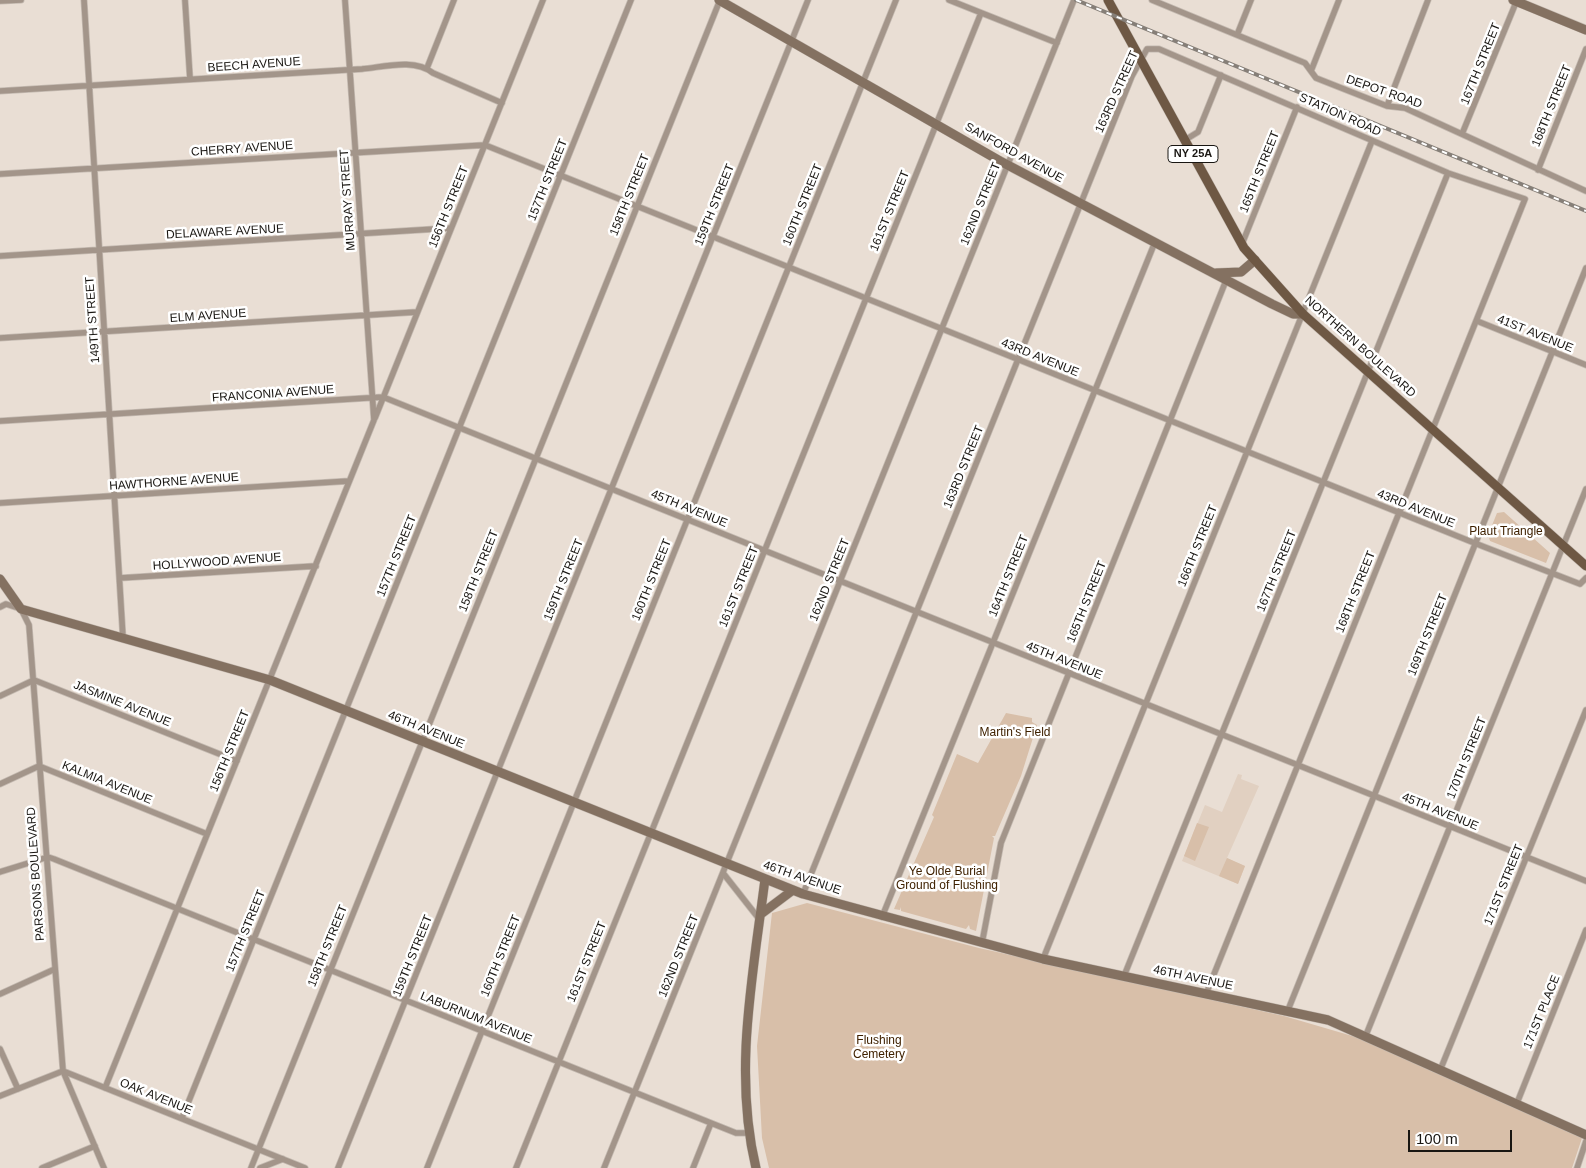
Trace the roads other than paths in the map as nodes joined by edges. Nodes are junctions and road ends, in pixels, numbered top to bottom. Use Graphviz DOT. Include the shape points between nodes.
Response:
graph roads {
  1 [pos="21,0"];
  2 [pos="84,0"];
  3 [pos="185,0"];
  4 [pos="345,0"];
  5 [pos="454,0"];
  6 [pos="543,0"];
  7 [pos="631,0"];
  8 [pos="720,0"];
  9 [pos="808,0"];
  10 [pos="896,0"];
  11 [pos="950,0"];
  12 [pos="1074,0"];
  13 [pos="1108,0"];
  14 [pos="1152,0"];
  15 [pos="1251,0"];
  16 [pos="1340,0"];
  17 [pos="1428,0"];
  18 [pos="1515,0"];
  19 [pos="0,2"];
  20 [pos="981,13"];
  21 [pos="1586,30"];
  22 [pos="1237,35"];
  23 [pos="792,41"];
  24 [pos="1057,43"];
  25 [pos="1147,49"];
  26 [pos="1586,49"];
  27 [pos="1141,60"];
  28 [pos="427,68"];
  29 [pos="350,70"];
  30 [pos="1310,71"];
  31 [pos="1221,75"];
  32 [pos="190,79"];
  33 [pos="863,82"];
  34 [pos="89,85"];
  35 [pos="0,91"];
  36 [pos="502,102"];
  37 [pos="1386,106"];
  38 [pos="1297,107"];
  39 [pos="936,124"];
  40 [pos="1462,134"];
  41 [pos="1185,140"];
  42 [pos="1372,141"];
  43 [pos="485,145"];
  44 [pos="355,152"];
  45 [pos="1007,165"];
  46 [pos="94,168"];
  47 [pos="1538,170"];
  48 [pos="1448,173"];
  49 [pos="0,174"];
  50 [pos="561,176"];
  51 [pos="1586,191"];
  52 [pos="1526,199"];
  53 [pos="1081,204"];
  54 [pos="637,206"];
  55 [pos="451,228"];
  56 [pos="360,234"];
  57 [pos="713,237"];
  58 [pos="1155,242"];
  59 [pos="1243,246"];
  60 [pos="99,250"];
  61 [pos="0,256"];
  62 [pos="1255,260"];
  63 [pos="789,268"];
  64 [pos="1586,268"];
  65 [pos="1227,277"];
  66 [pos="866,298"];
  67 [pos="417,312"];
  68 [pos="1303,314"];
  69 [pos="365,316"];
  70 [pos="1477,321"];
  71 [pos="942,329"];
  72 [pos="104,332"];
  73 [pos="0,338"];
  74 [pos="1553,352"];
  75 [pos="1018,359"];
  76 [pos="1586,365"];
  77 [pos="1368,371"];
  78 [pos="1095,390"];
  79 [pos="383,397"];
  80 [pos="372,398"];
  81 [pos="110,414"];
  82 [pos="374,420"];
  83 [pos="0,421"];
  84 [pos="1171,421"];
  85 [pos="460,428"];
  86 [pos="1433,429"];
  87 [pos="1246,452"];
  88 [pos="535,459"];
  89 [pos="349,481"];
  90 [pos="1323,482"];
  91 [pos="1498,487"];
  92 [pos="611,489"];
  93 [pos="1586,489"];
  94 [pos="114,496"];
  95 [pos="0,503"];
  96 [pos="1399,513"];
  97 [pos="688,520"];
  98 [pos="1476,544"];
  99 [pos="1563,546"];
  100 [pos="764,551"];
  101 [pos="316,566"];
  102 [pos="1586,566"];
  103 [pos="1552,574"];
  104 [pos="120,578"];
  105 [pos="1586,578"];
  106 [pos="0,579"];
  107 [pos="840,581"];
  108 [pos="0,607"];
  109 [pos="20,610"];
  110 [pos="916,612"];
  111 [pos="123,638"];
  112 [pos="993,643"];
  113 [pos="1069,673"];
  114 [pos="34,680"];
  115 [pos="270,680"];
  116 [pos="0,696"];
  117 [pos="1145,704"];
  118 [pos="1586,710"];
  119 [pos="346,711"];
  120 [pos="1222,735"];
  121 [pos="421,741"];
  122 [pos="237,761"];
  123 [pos="1298,765"];
  124 [pos="39,766"];
  125 [pos="498,772"];
  126 [pos="0,784"];
  127 [pos="1374,796"];
  128 [pos="574,802"];
  129 [pos="1450,827"];
  130 [pos="207,834"];
  131 [pos="650,834"];
  132 [pos="48,857"];
  133 [pos="1526,858"];
  134 [pos="725,869"];
  135 [pos="0,872"];
  136 [pos="765,879"];
  137 [pos="1586,881"];
  138 [pos="793,890"];
  139 [pos="803,894"];
  140 [pos="178,909"];
  141 [pos="760,917"];
  142 [pos="882,917"];
  143 [pos="1586,930"];
  144 [pos="254,940"];
  145 [pos="982,943"];
  146 [pos="1043,959"];
  147 [pos="55,969"];
  148 [pos="329,970"];
  149 [pos="1124,976"];
  150 [pos="0,994"];
  151 [pos="1206,994"];
  152 [pos="406,1001"];
  153 [pos="1288,1010"];
  154 [pos="482,1031"];
  155 [pos="1366,1035"];
  156 [pos="0,1049"];
  157 [pos="558,1062"];
  158 [pos="1441,1068"];
  159 [pos="63,1071"];
  160 [pos="106,1088"];
  161 [pos="18,1089"];
  162 [pos="635,1092"];
  163 [pos="0,1096"];
  164 [pos="1517,1103"];
  165 [pos="182,1118"];
  166 [pos="711,1123"];
  167 [pos="749,1133"];
  168 [pos="1586,1135"];
  169 [pos="1586,1141"];
  170 [pos="95,1146"];
  171 [pos="258,1149"];
  172 [pos="283,1159"];
  173 [pos="42,1168"];
  174 [pos="104,1168"];
  175 [pos="251,1168"];
  176 [pos="260,1168"];
  177 [pos="305,1168"];
  178 [pos="338,1168"];
  179 [pos="427,1168"];
  180 [pos="516,1168"];
  181 [pos="604,1168"];
  182 [pos="693,1168"];
  183 [pos="756,1168"];
  184 [pos="1577,1168"];
  1 -- 19 [label="street"];
  2 -- 34 [label="street, 149TH STREET"];
  3 -- 32 [label="street"];
  4 -- 29 [label="street, MURRAY STREET"];
  5 -- 28 [label="street"];
  6 -- 36 [label="street, 156TH STREET"];
  7 -- 50 [label="street, 157TH STREET"];
  8 -- 23 [label="street, SANFORD AVENUE"];
  8 -- 54 [label="street, 158TH STREET"];
  9 -- 23 [label="street, 159TH STREET"];
  10 -- 33 [label="street, 160TH STREET"];
  11 -- 20 [label="street"];
  12 -- 24 [label="street, 162ND STREET"];
  13 -- 27 [label="main road, NORTHERN BOULEVARD / NY 25A"];
  14 -- 22 [label="street, DEPOT ROAD"];
  15 -- 22 [label="street"];
  16 -- 30 [label="street"];
  17 -- 37 [label="street"];
  18 -- 21 [label="street"];
  18 -- 40 [label="street, 167TH STREET"];
  20 -- 24 [label="street"];
  20 -- 39 [label="street, 161ST STREET"];
  22 -- 30 [label="street, DEPOT ROAD" via="1305,63"];
  23 -- 33 [label="street, SANFORD AVENUE"];
  23 -- 57 [label="street, 159TH STREET"];
  24 -- 45 [label="street, 162ND STREET"];
  25 -- 27 [label="street, 163RD STREET"];
  25 -- 31 [label="street, STATION ROAD" via="1159,49"];
  26 -- 47 [label="street, 168TH STREET"];
  27 -- 41 [label="main road, NORTHERN BOULEVARD / NY 25A"];
  27 -- 53 [label="street, 163RD STREET"];
  28 -- 29 [label="street, BEECH AVENUE" via="411,64"];
  28 -- 36 [label="street, BEECH AVENUE"];
  29 -- 32 [label="street, BEECH AVENUE"];
  29 -- 44 [label="street, MURRAY STREET"];
  30 -- 37 [label="street, DEPOT ROAD" via="1316,78"];
  31 -- 38 [label="street, STATION ROAD"];
  31 -- 41 [label="street" via="1198,132"];
  32 -- 34 [label="street, BEECH AVENUE"];
  33 -- 39 [label="street, SANFORD AVENUE"];
  33 -- 63 [label="street, 160TH STREET"];
  34 -- 35 [label="street, BEECH AVENUE"];
  34 -- 46 [label="street, 149TH STREET"];
  36 -- 43 [label="street, 156TH STREET"];
  37 -- 40 [label="street, DEPOT ROAD" via="1405,108"];
  38 -- 42 [label="street, STATION ROAD"];
  38 -- 59 [label="street, 165TH STREET"];
  39 -- 45 [label="street, SANFORD AVENUE"];
  39 -- 66 [label="street, 161ST STREET"];
  40 -- 47 [label="street, DEPOT ROAD"];
  41 -- 59 [label="main road, NORTHERN BOULEVARD / NY 25A"];
  42 -- 48 [label="street, STATION ROAD"];
  42 -- 68 [label="street, 166TH STREET"];
  43 -- 44 [label="street, CHERRY AVENUE"];
  43 -- 50 [label="street, 43RD AVENUE"];
  43 -- 55 [label="street, 156TH STREET"];
  44 -- 46 [label="street, CHERRY AVENUE"];
  44 -- 56 [label="street, MURRAY STREET"];
  45 -- 53 [label="street, SANFORD AVENUE"];
  45 -- 71 [label="street, 162ND STREET"];
  46 -- 49 [label="street, CHERRY AVENUE"];
  46 -- 60 [label="street, 149TH STREET"];
  47 -- 51 [label="street, DEPOT ROAD"];
  48 -- 52 [label="street, STATION ROAD"];
  48 -- 77 [label="street, 167TH STREET"];
  50 -- 54 [label="street, 43RD AVENUE"];
  50 -- 85 [label="street, 157TH STREET"];
  52 -- 70 [label="street, 168TH STREET"];
  53 -- 58 [label="street, SANFORD AVENUE"];
  53 -- 75 [label="street, 163RD STREET"];
  54 -- 57 [label="street, 43RD AVENUE"];
  54 -- 88 [label="street, 158TH STREET"];
  55 -- 56 [label="street, DELAWARE AVENUE"];
  55 -- 67 [label="street, 156TH STREET"];
  56 -- 60 [label="street, DELAWARE AVENUE"];
  56 -- 69 [label="street, MURRAY STREET"];
  57 -- 63 [label="street, 43RD AVENUE"];
  57 -- 92 [label="street, 159TH STREET"];
  58 -- 65 [label="street, SANFORD AVENUE"];
  58 -- 78 [label="street, 164TH STREET"];
  59 -- 62 [label="main road, NORTHERN BOULEVARD"];
  60 -- 61 [label="street, DELAWARE AVENUE"];
  60 -- 72 [label="street, 149TH STREET"];
  62 -- 65 [label="street" via="1241,272"];
  62 -- 68 [label="main road, NORTHERN BOULEVARD"];
  63 -- 66 [label="street, 43RD AVENUE"];
  63 -- 97 [label="street, 160TH STREET"];
  64 -- 74 [label="street, 169TH STREET"];
  65 -- 68 [label="street, SANFORD AVENUE" via="1293,314"];
  65 -- 84 [label="street, 165TH STREET"];
  66 -- 71 [label="street, 43RD AVENUE"];
  66 -- 100 [label="street, 161ST STREET"];
  67 -- 69 [label="street, ELM AVENUE"];
  67 -- 79 [label="street, 156TH STREET"];
  68 -- 77 [label="main road, NORTHERN BOULEVARD"];
  68 -- 87 [label="street, 166TH STREET"];
  69 -- 72 [label="street, ELM AVENUE"];
  69 -- 80 [label="street, MURRAY STREET"];
  70 -- 74 [label="street, 41ST AVENUE"];
  70 -- 86 [label="street, 168TH STREET"];
  71 -- 75 [label="street, 43RD AVENUE"];
  71 -- 107 [label="street, 162ND STREET"];
  72 -- 73 [label="street, ELM AVENUE"];
  72 -- 81 [label="street, 149TH STREET"];
  74 -- 76 [label="street, 41ST AVENUE"];
  74 -- 91 [label="street, 169TH STREET"];
  75 -- 78 [label="street, 43RD AVENUE"];
  75 -- 110 [label="street, 163RD STREET"];
  77 -- 86 [label="main road, NORTHERN BOULEVARD"];
  77 -- 90 [label="street, 167TH STREET"];
  78 -- 84 [label="street, 43RD AVENUE"];
  78 -- 112 [label="street, 164TH STREET"];
  79 -- 80 [label="street, FRANCONIA AVENUE"];
  79 -- 82 [label="street, 156TH STREET"];
  79 -- 85 [label="street, FRANCONIA AVENUE"];
  80 -- 81 [label="street, FRANCONIA AVENUE"];
  80 -- 82 [label="street, 156TH STREET"];
  81 -- 83 [label="street, FRANCONIA AVENUE"];
  81 -- 94 [label="street, 149TH STREET"];
  82 -- 89 [label="street, 156TH STREET"];
  84 -- 87 [label="street, 43RD AVENUE"];
  84 -- 113 [label="street, 165TH STREET"];
  85 -- 88 [label="street, FRANCONIA AVENUE"];
  85 -- 119 [label="street, 157TH STREET"];
  86 -- 91 [label="main road, NORTHERN BOULEVARD"];
  86 -- 96 [label="street, 168TH STREET"];
  87 -- 90 [label="street, 43RD AVENUE"];
  87 -- 117 [label="street, 166TH STREET"];
  88 -- 92 [label="street, 45TH AVENUE"];
  88 -- 121 [label="street, 158TH STREET"];
  89 -- 94 [label="street, HAWTHORNE AVENUE"];
  89 -- 101 [label="street, 156TH STREET"];
  90 -- 96 [label="street, 43RD AVENUE"];
  90 -- 120 [label="street, 167TH STREET"];
  91 -- 98 [label="street, 169TH STREET"];
  91 -- 99 [label="main road, NORTHERN BOULEVARD"];
  92 -- 97 [label="street, 45TH AVENUE"];
  92 -- 125 [label="street, 159TH STREET"];
  93 -- 99 [label="street, 170TH STREET"];
  94 -- 95 [label="street, HAWTHORNE AVENUE"];
  94 -- 104 [label="street, 149TH STREET"];
  96 -- 98 [label="street, 43RD AVENUE"];
  96 -- 123 [label="street, 168TH STREET"];
  97 -- 100 [label="street, 45TH AVENUE"];
  97 -- 128 [label="street, 160TH STREET"];
  98 -- 103 [label="street, 43RD AVENUE"];
  98 -- 127 [label="street, 169TH STREET"];
  99 -- 102 [label="main road, NORTHERN BOULEVARD"];
  99 -- 103 [label="street, 170TH STREET"];
  100 -- 107 [label="street, 45TH AVENUE"];
  100 -- 131 [label="street, 161ST STREET"];
  101 -- 104 [label="street, HOLLYWOOD AVENUE"];
  101 -- 115 [label="street, 156TH STREET"];
  103 -- 105 [label="street, 43RD AVENUE" via="1580,584"];
  103 -- 129 [label="street, 170TH STREET"];
  104 -- 111 [label="street, 149TH STREET"];
  106 -- 109 [label="street, PARSONS BOULEVARD"];
  107 -- 110 [label="street, 45TH AVENUE"];
  107 -- 134 [label="street, 162ND STREET"];
  108 -- 109 [label="street" via="6,604"];
  109 -- 111 [label="street, 46TH AVENUE"];
  109 -- 114 [label="street, PARSONS BOULEVARD" via="29,625"];
  110 -- 112 [label="street, 45TH AVENUE"];
  110 -- 139 [label="street, 163RD STREET"];
  111 -- 115 [label="street, 46TH AVENUE"];
  112 -- 113 [label="street, 45TH AVENUE"];
  112 -- 142 [label="street, 164TH STREET"];
  113 -- 117 [label="street, 45TH AVENUE"];
  113 -- 145 [label="street, 165TH STREET" via="1001,843"];
  114 -- 116 [label="street"];
  114 -- 122 [label="street, JASMINE AVENUE"];
  114 -- 124 [label="street, PARSONS BOULEVARD"];
  115 -- 119 [label="street, 46TH AVENUE"];
  115 -- 122 [label="street, 156TH STREET"];
  117 -- 120 [label="street, 45TH AVENUE"];
  117 -- 146 [label="street, 166TH STREET"];
  118 -- 133 [label="street, 171ST STREET"];
  119 -- 121 [label="street, 46TH AVENUE"];
  119 -- 144 [label="street, 157TH STREET"];
  120 -- 123 [label="street, 45TH AVENUE"];
  120 -- 149 [label="street, 167TH STREET"];
  121 -- 125 [label="street, 46TH AVENUE"];
  121 -- 148 [label="street, 158TH STREET"];
  122 -- 130 [label="street, 156TH STREET"];
  123 -- 127 [label="street, 45TH AVENUE"];
  123 -- 151 [label="street, 168TH STREET"];
  124 -- 126 [label="street"];
  124 -- 130 [label="street, KALMIA AVENUE"];
  124 -- 132 [label="street, PARSONS BOULEVARD"];
  125 -- 128 [label="street, 46TH AVENUE"];
  125 -- 152 [label="street, 159TH STREET"];
  127 -- 129 [label="street, 45TH AVENUE"];
  127 -- 153 [label="street, 169TH STREET"];
  128 -- 131 [label="street, 46TH AVENUE"];
  128 -- 154 [label="street, 160TH STREET"];
  129 -- 133 [label="street, 45TH AVENUE"];
  129 -- 155 [label="street, 170TH STREET"];
  130 -- 140 [label="street, 156TH STREET"];
  131 -- 134 [label="street, 46TH AVENUE"];
  131 -- 157 [label="street, 161ST STREET"];
  132 -- 135 [label="street"];
  132 -- 140 [label="street, LABURNUM AVENUE"];
  132 -- 147 [label="street, PARSONS BOULEVARD"];
  133 -- 137 [label="street, 45TH AVENUE"];
  133 -- 158 [label="street, 171ST STREET"];
  134 -- 136 [label="street, 46TH AVENUE"];
  134 -- 141 [label="street"];
  134 -- 162 [label="street, 162ND STREET"];
  136 -- 138 [label="street, 46TH AVENUE"];
  136 -- 141 [label="street"];
  138 -- 139 [label="street, 46TH AVENUE"];
  138 -- 141 [label="street"];
  139 -- 142 [label="street, 46TH AVENUE"];
  140 -- 144 [label="street, LABURNUM AVENUE"];
  140 -- 160 [label="street, 156TH STREET"];
  141 -- 167 [label="street" via="745,1044"];
  142 -- 145 [label="street, 46TH AVENUE"];
  143 -- 164 [label="street, 171ST PLACE"];
  144 -- 148 [label="street, LABURNUM AVENUE"];
  144 -- 165 [label="street, 157TH STREET"];
  145 -- 146 [label="street, 46TH AVENUE"];
  146 -- 149 [label="street, 46TH AVENUE"];
  147 -- 150 [label="street"];
  147 -- 159 [label="street, PARSONS BOULEVARD"];
  148 -- 152 [label="street, LABURNUM AVENUE"];
  148 -- 171 [label="street, 158TH STREET"];
  149 -- 151 [label="street, 46TH AVENUE"];
  151 -- 153 [label="street, 46TH AVENUE"];
  152 -- 154 [label="street, LABURNUM AVENUE"];
  152 -- 178 [label="street, 159TH STREET"];
  153 -- 155 [label="street, 46TH AVENUE" via="1328,1020"];
  154 -- 157 [label="street, LABURNUM AVENUE"];
  154 -- 179 [label="street, 160TH STREET"];
  155 -- 158 [label="street, 46TH AVENUE"];
  156 -- 161 [label="street"];
  157 -- 162 [label="street, LABURNUM AVENUE"];
  157 -- 180 [label="street, 161ST STREET"];
  158 -- 164 [label="street, 46TH AVENUE"];
  159 -- 160 [label="street, OAK AVENUE"];
  159 -- 161 [label="street"];
  159 -- 170 [label="street, PARSONS BOULEVARD"];
  160 -- 165 [label="street, OAK AVENUE"];
  161 -- 163 [label="street"];
  162 -- 166 [label="street, LABURNUM AVENUE"];
  162 -- 181 [label="street, 162ND STREET"];
  164 -- 168 [label="street, 46TH AVENUE"];
  165 -- 171 [label="street, OAK AVENUE"];
  166 -- 167 [label="street, LABURNUM AVENUE" via="736,1133"];
  166 -- 182 [label="street"];
  167 -- 183 [label="street"];
  169 -- 184 [label="street"];
  170 -- 173 [label="street"];
  170 -- 174 [label="street, PARSONS BOULEVARD"];
  171 -- 172 [label="street, OAK AVENUE"];
  171 -- 175 [label="street, 158TH STREET"];
  172 -- 176 [label="street"];
  172 -- 177 [label="street, OAK AVENUE"];
}
